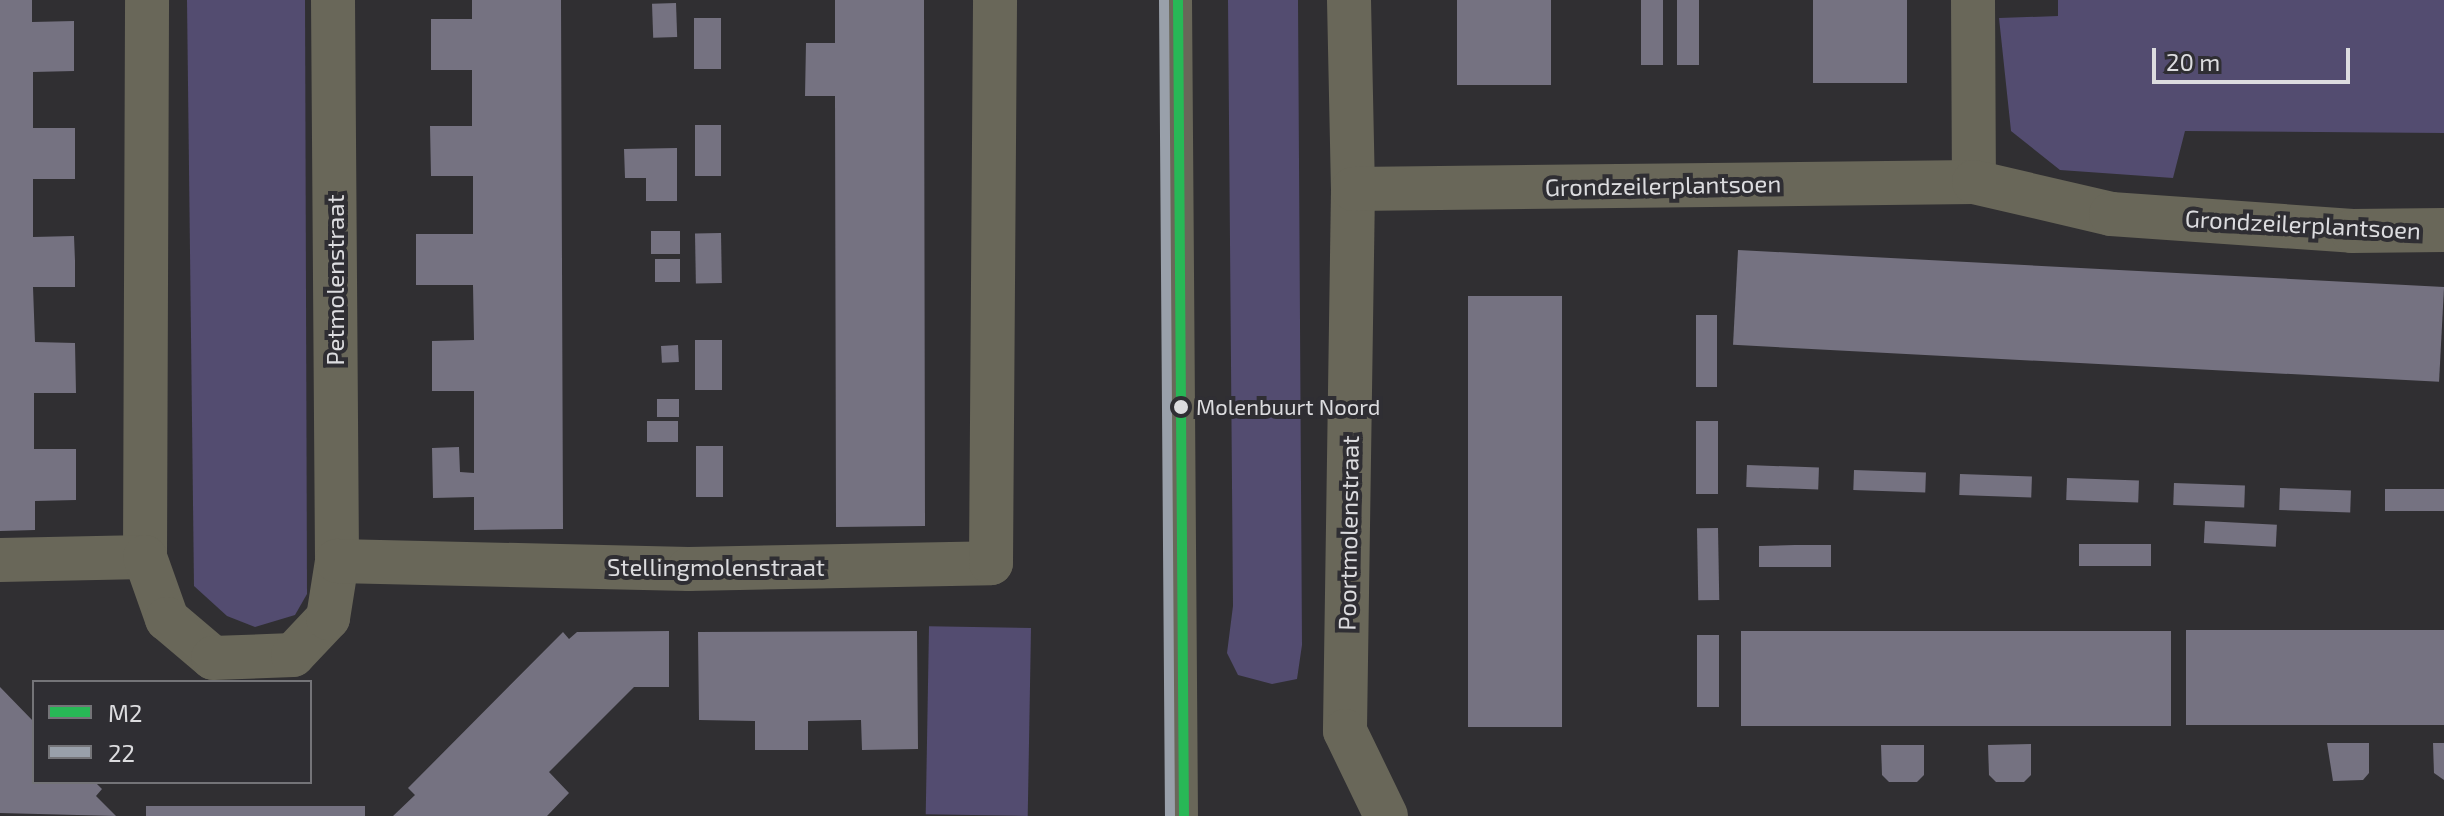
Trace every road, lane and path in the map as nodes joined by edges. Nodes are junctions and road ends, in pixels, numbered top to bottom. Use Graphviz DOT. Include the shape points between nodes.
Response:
graph roads {
  1 [pos="147,0"];
  2 [pos="333,0"];
  3 [pos="995,0"];
  4 [pos="1178,0"];
  5 [pos="1349,0"];
  6 [pos="1973,0"];
  7 [pos="1974,182"];
  8 [pos="1353,189"];
  9 [pos="2444,230"];
  10 [pos="145,557"];
  11 [pos="0,560"];
  12 [pos="337,561"];
  13 [pos="1184,816"];
  14 [pos="1386,816"];
  1 -- 10 [label="street"];
  2 -- 12 [label="street, Petmolenstraat"];
  3 -- 12 [label="street, Stellingmolenstraat" via="991,563 689,569"];
  4 -- 13 [label="lane"];
  5 -- 8 [label="street, Poortmolenstraat"];
  6 -- 7 [label="street"];
  7 -- 8 [label="street, Grondzeilerplantsoen"];
  7 -- 9 [label="street, Grondzeilerplantsoen" via="2111,214 2352,231"];
  8 -- 14 [label="street, Poortmolenstraat" via="1345,731"];
  10 -- 11 [label="street"];
  10 -- 12 [label="street" via="167,619 213,658 293,655 328,618"];
}
